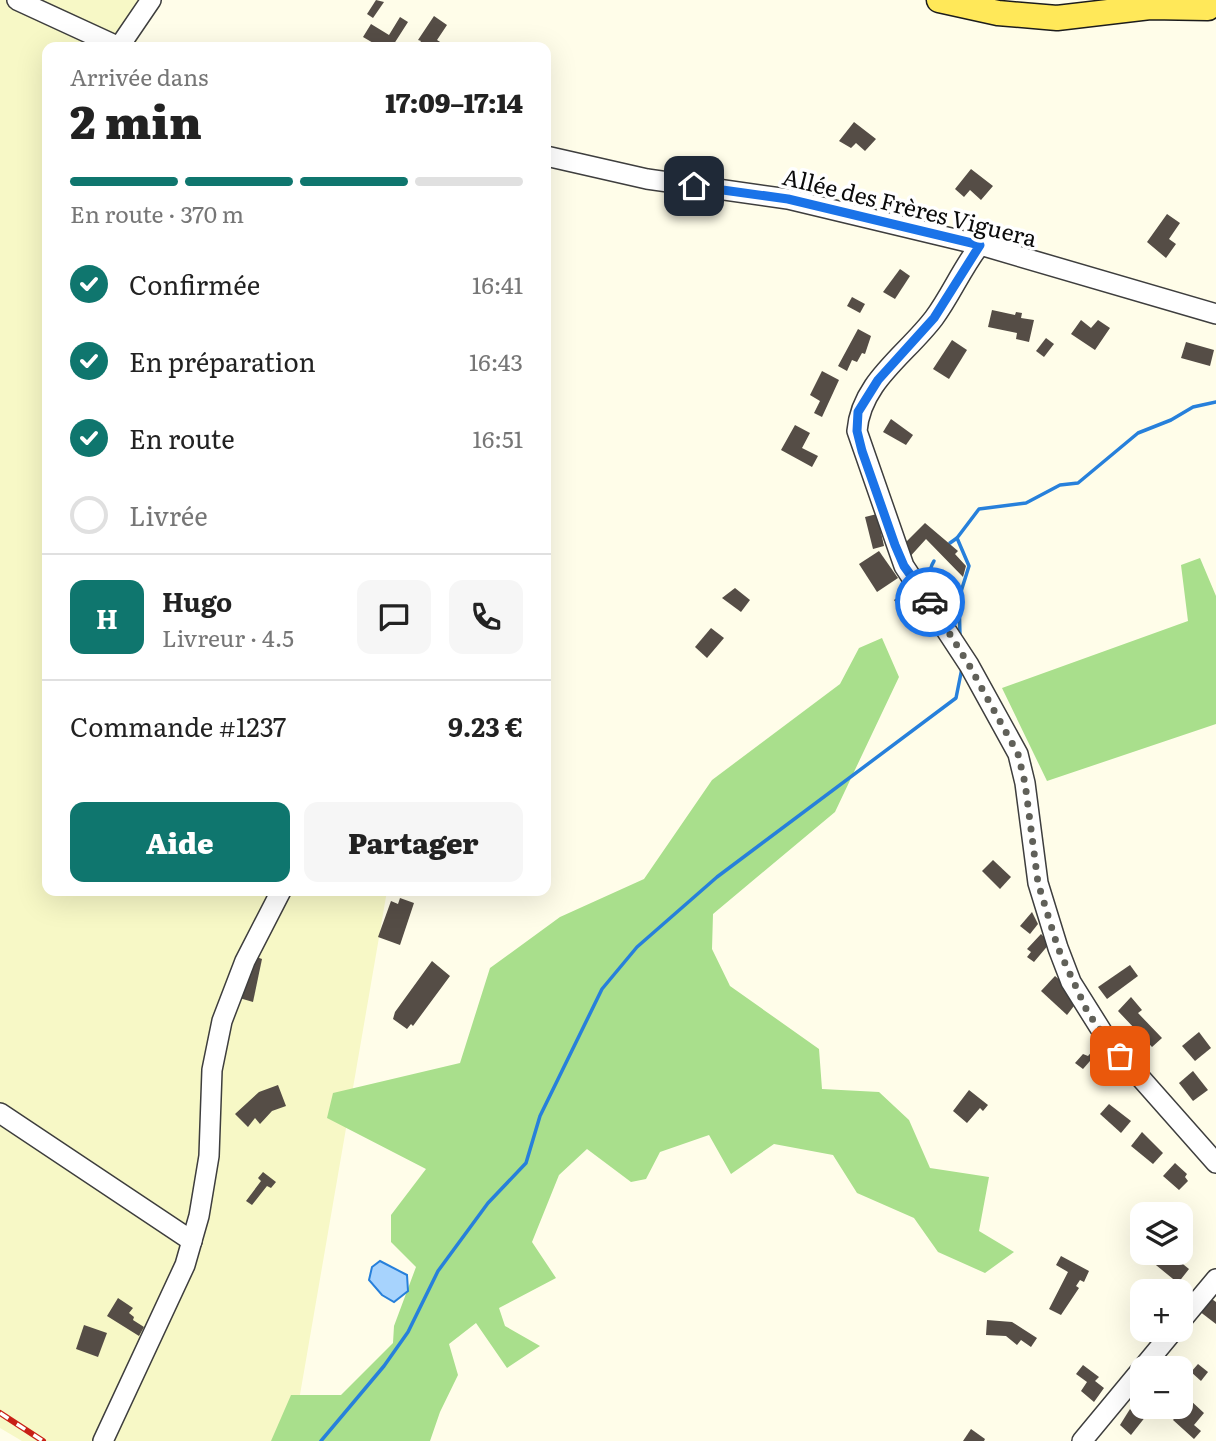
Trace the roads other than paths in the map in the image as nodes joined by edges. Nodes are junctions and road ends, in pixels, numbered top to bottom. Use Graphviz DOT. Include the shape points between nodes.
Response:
graph roads {
  1 [pos="17,0"];
  2 [pos="151,0"];
  3 [pos="939,0"];
  4 [pos="1155,4"];
  5 [pos="1208,8"];
  6 [pos="108,42"];
  7 [pos="122,42"];
  8 [pos="551,157"];
  9 [pos="980,245"];
  10 [pos="1216,314"];
  11 [pos="278,896"];
  12 [pos="0,1113"];
  13 [pos="1216,1163"];
  14 [pos="192,1241"];
  15 [pos="1216,1279"];
  16 [pos="1193,1307"];
  17 [pos="1164,1342"];
  18 [pos="103,1441"];
  19 [pos="1082,1441"];
  1 -- 6 [label="street"];
  2 -- 7 [label="street"];
  3 -- 4 [label="main road" via="998,13 1057,18"];
  4 -- 5 [label="main road"];
  8 -- 9 [label="street, Allée des Frères Viguera" via="647,179 788,199"];
  9 -- 10 [label="street, Allée des Frères Viguera"];
  9 -- 13 [label="street" via="934,318 866,396 858,412 857,431 904,566 969,665 1018,754 1038,883 1071,982 1108,1041"];
  11 -- 14 [label="street" via="245,961 222,1021 212,1070 209,1156"];
  12 -- 14 [label="street"];
  14 -- 18 [label="street"];
  15 -- 16 [label="street"];
  17 -- 19 [label="street"];
}
